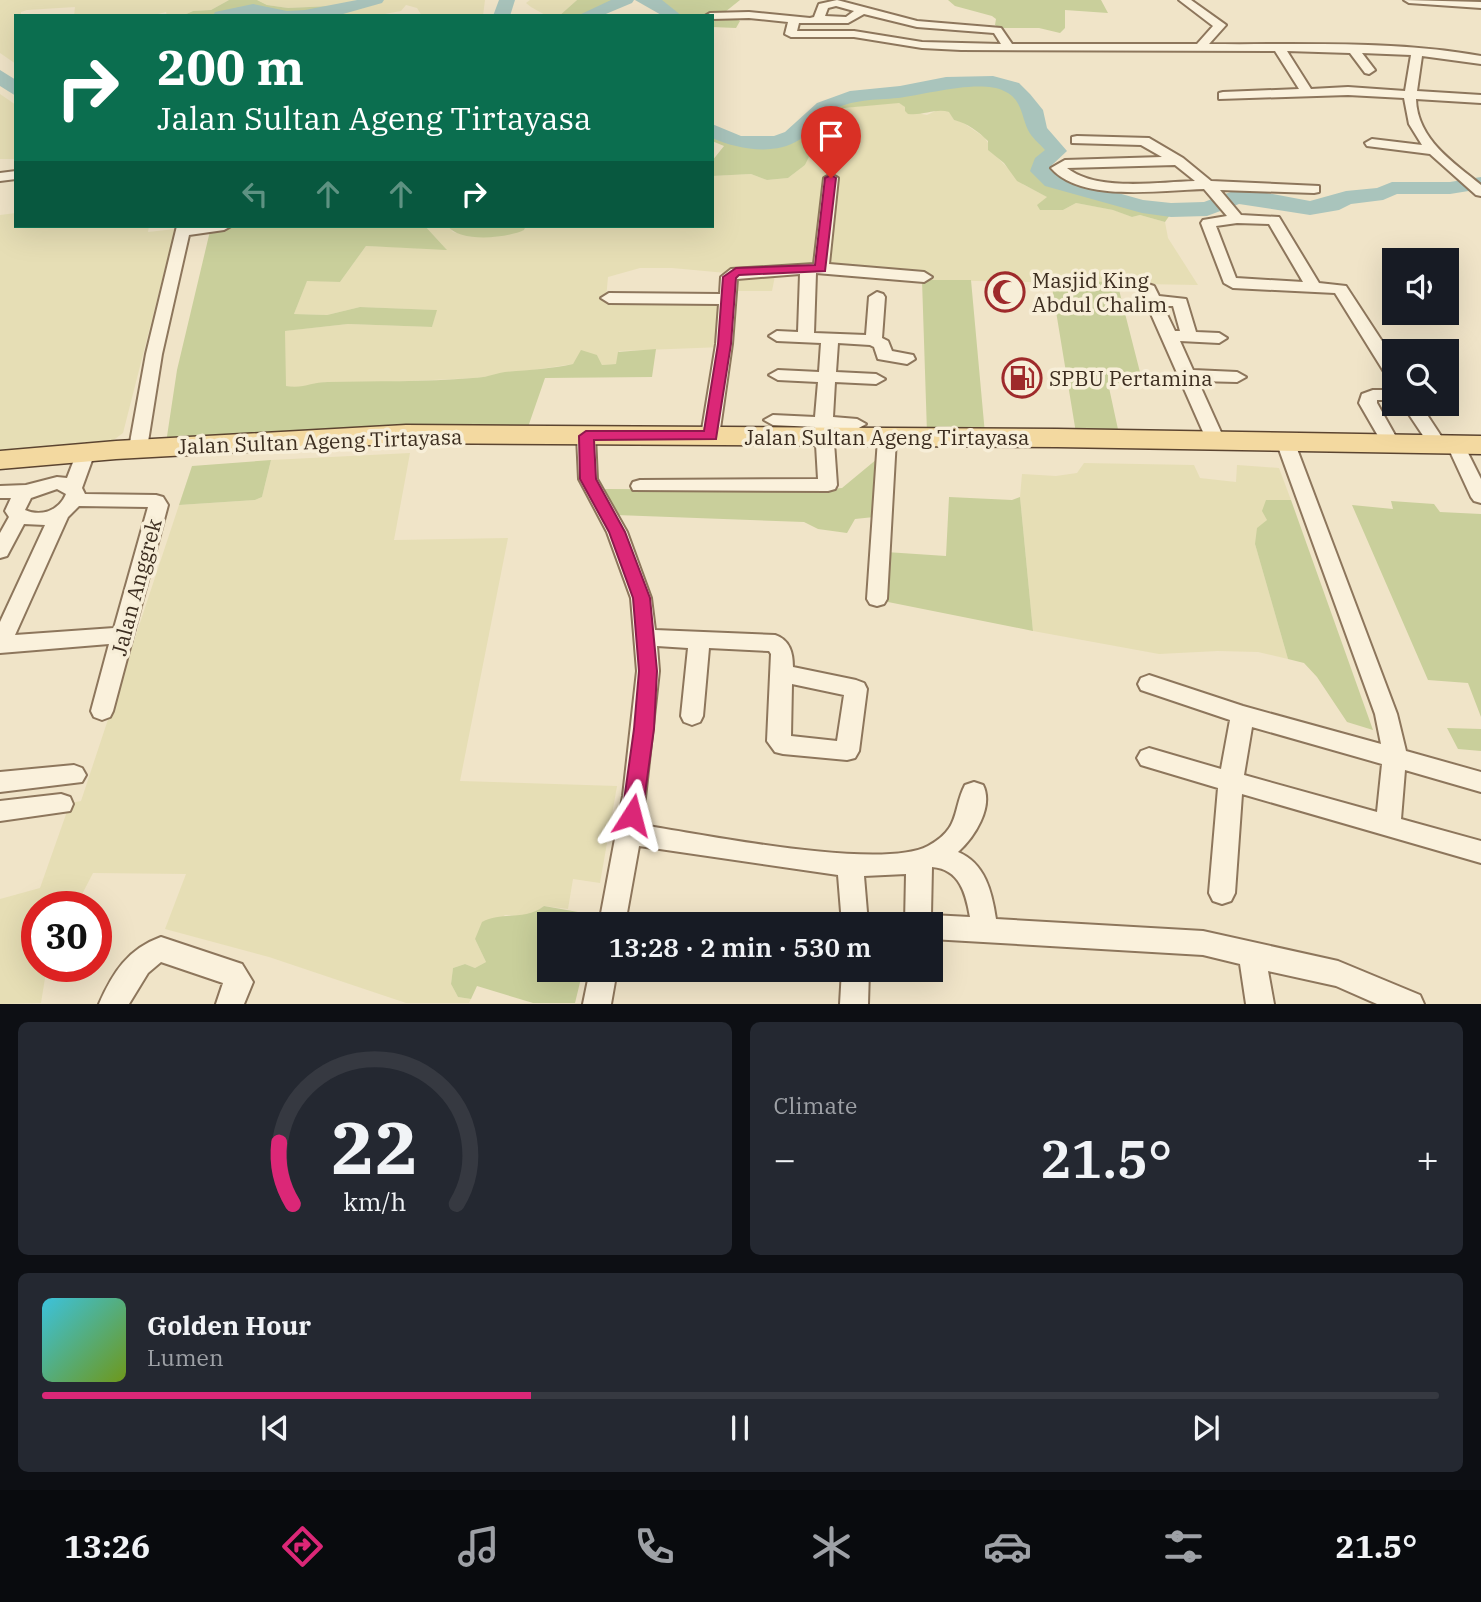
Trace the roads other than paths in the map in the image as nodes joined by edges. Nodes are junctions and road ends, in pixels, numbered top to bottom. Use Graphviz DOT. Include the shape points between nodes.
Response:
graph roads {
  1 [pos="1184,0"];
  2 [pos="1409,0"];
  3 [pos="1481,5"];
  4 [pos="714,16"];
  5 [pos="794,20"];
  6 [pos="1362,36"];
  7 [pos="1201,46"];
  8 [pos="1009,47"];
  9 [pos="1278,47"];
  10 [pos="1353,49"];
  11 [pos="1370,50"];
  12 [pos="1417,52"];
  13 [pos="1481,60"];
  14 [pos="1369,70"];
  15 [pos="1307,92"];
  16 [pos="1411,95"];
  17 [pos="1223,96"];
  18 [pos="1481,99"];
  19 [pos="1077,140"];
  20 [pos="1372,143"];
  21 [pos="1435,150"];
  22 [pos="1178,161"];
  23 [pos="831,178"];
  24 [pos="1314,189"];
  25 [pos="1211,190"];
  26 [pos="1480,190"];
  27 [pos="1236,217"];
  28 [pos="184,228"];
  29 [pos="814,271"];
  30 [pos="924,277"];
  31 [pos="1314,287"];
  32 [pos="877,297"];
  33 [pos="609,298"];
  34 [pos="728,299"];
  35 [pos="1168,335"];
  36 [pos="777,336"];
  37 [pos="1189,336"];
  38 [pos="806,337"];
  39 [pos="1219,338"];
  40 [pos="830,339"];
  41 [pos="874,340"];
  42 [pos="1382,354"];
  43 [pos="907,359"];
  44 [pos="778,375"];
  45 [pos="1186,375"];
  46 [pos="1237,376"];
  47 [pos="827,377"];
  48 [pos="876,379"];
  49 [pos="1382,395"];
  50 [pos="1424,416"];
  51 [pos="773,420"];
  52 [pos="857,424"];
  53 [pos="710,436"];
  54 [pos="826,437"];
  55 [pos="1216,441"];
  56 [pos="586,443"];
  57 [pos="887,444"];
  58 [pos="1391,444"];
  59 [pos="138,448"];
  60 [pos="1289,450"];
  61 [pos="1459,451"];
  62 [pos="0,460"];
  63 [pos="39,474"];
  64 [pos="76,481"];
  65 [pos="640,486"];
  66 [pos="0,492"];
  67 [pos="1481,498"];
  68 [pos="19,516"];
  69 [pos="0,551"];
  70 [pos="877,599"];
  71 [pos="123,635"];
  72 [pos="646,638"];
  73 [pos="699,641"];
  74 [pos="0,645"];
  75 [pos="782,673"];
  76 [pos="1150,684"];
  77 [pos="102,711"];
  78 [pos="1242,715"];
  79 [pos="692,716"];
  80 [pos="1395,756"];
  81 [pos="1149,758"];
  82 [pos="74,775"];
  83 [pos="0,782"];
  84 [pos="1231,782"];
  85 [pos="1481,782"];
  86 [pos="974,792"];
  87 [pos="61,804"];
  88 [pos="0,811"];
  89 [pos="1388,826"];
  90 [pos="629,834"];
  91 [pos="1481,852"];
  92 [pos="927,860"];
  93 [pos="850,865"];
  94 [pos="1222,894"];
  95 [pos="614,912"];
  96 [pos="854,912"];
  97 [pos="920,912"];
  98 [pos="943,928"];
  99 [pos="985,931"];
  100 [pos="1252,953"];
  101 [pos="601,982"];
  102 [pos="856,982"];
  103 [pos="113,1003"];
  104 [pos="230,1003"];
  105 [pos="597,1003"];
  106 [pos="855,1003"];
  107 [pos="1260,1003"];
  108 [pos="1410,1003"];
  1 -- 7 [label="street" via="1220,25"];
  2 -- 3 [label="street"];
  4 -- 5 [label="street"];
  5 -- 8 [label="street" via="791,34 851,34 922,45"];
  5 -- 8 [label="street" via="819,19 828,3 928,25 995,29"];
  6 -- 11 [label="street"];
  7 -- 8 [label="street"];
  7 -- 9 [label="street"];
  9 -- 10 [label="street"];
  9 -- 15 [label="street"];
  10 -- 11 [label="street"];
  10 -- 14 [label="street"];
  11 -- 12 [label="street"];
  12 -- 13 [label="street" via="1441,48"];
  12 -- 16 [label="street"];
  15 -- 16 [label="street"];
  15 -- 17 [label="street"];
  16 -- 18 [label="street"];
  16 -- 21 [label="street" via="1412,114"];
  19 -- 22 [label="street" via="1142,141"];
  20 -- 21 [label="street"];
  21 -- 26 [label="street"];
  22 -- 25 [label="street"];
  22 -- 25 [label="street" via="1065,164 1058,168 1068,178 1082,182"];
  23 -- 29 [label="street"];
  24 -- 25 [label="street"];
  25 -- 27 [label="street"];
  27 -- 31 [label="street" via="1274,220"];
  27 -- 31 [label="street" via="1208,223 1229,280 1239,285"];
  28 -- 59 [label="street" via="154,354"];
  29 -- 30 [label="street"];
  29 -- 34 [label="street" via="733,272"];
  29 -- 38 [label="street"];
  31 -- 42 [label="street" via="1343,292"];
  32 -- 41 [label="street"];
  33 -- 34 [label="street"];
  34 -- 53 [label="street"];
  35 -- 37 [label="street"];
  35 -- 37 [label="street" via="1151,295 1180,302"];
  35 -- 45 [label="street"];
  36 -- 38 [label="street"];
  37 -- 39 [label="street"];
  38 -- 40 [label="street"];
  40 -- 41 [label="street"];
  40 -- 47 [label="street"];
  41 -- 43 [label="street" via="882,345 884,355"];
  44 -- 47 [label="street"];
  45 -- 46 [label="street"];
  45 -- 55 [label="street"];
  47 -- 48 [label="street"];
  47 -- 54 [label="street"];
  49 -- 58 [label="street" via="1373,395 1368,403"];
  50 -- 61 [label="street"];
  51 -- 54 [label="street"];
  52 -- 54 [label="street"];
  53 -- 54 [label="main road, Jalan Sultan Ageng Tirtayasa"];
  53 -- 56 [label="main road, Jalan Sultan Ageng Tirtayasa"];
  54 -- 57 [label="main road, Jalan Sultan Ageng Tirtayasa"];
  54 -- 65 [label="street" via="825,487"];
  55 -- 57 [label="main road, Jalan Sultan Ageng Tirtayasa" via="999,437"];
  55 -- 60 [label="main road, Jalan Sultan Ageng Tirtayasa"];
  56 -- 59 [label="main road, Jalan Sultan Ageng Tirtayasa" via="406,434"];
  56 -- 72 [label="street" via="588,479 617,532 641,598"];
  57 -- 70 [label="street"];
  58 -- 60 [label="main road, Jalan Sultan Ageng Tirtayasa"];
  58 -- 61 [label="main road, Jalan Sultan Ageng Tirtayasa"];
  59 -- 64 [label="main road, Jalan Sultan Ageng Tirtayasa"];
  60 -- 80 [label="street" via="1386,714"];
  61 -- 67 [label="street"];
  62 -- 63 [label="main road, Jalan Sultan Ageng Tirtayasa"];
  63 -- 64 [label="main road, Jalan Sultan Ageng Tirtayasa"];
  63 -- 64 [label="street" via="57,483"];
  63 -- 66 [label="street"];
  63 -- 68 [label="street" via="16,504"];
  64 -- 68 [label="street" via="37,520"];
  64 -- 71 [label="street, Jalan Anggrek" via="156,501 158,506"];
  64 -- 74 [label="street"];
  68 -- 69 [label="street"];
  71 -- 74 [label="street"];
  71 -- 77 [label="street, Jalan Anggrek"];
  72 -- 73 [label="street"];
  72 -- 90 [label="street" via="644,729"];
  73 -- 75 [label="street" via="775,643 782,653"];
  73 -- 79 [label="street"];
  76 -- 78 [label="street"];
  78 -- 80 [label="street"];
  78 -- 84 [label="street"];
  80 -- 85 [label="street"];
  80 -- 89 [label="street"];
  81 -- 84 [label="street"];
  82 -- 83 [label="street"];
  84 -- 89 [label="street"];
  84 -- 94 [label="street"];
  86 -- 92 [label="street" via="962,835"];
  87 -- 88 [label="street"];
  89 -- 91 [label="street"];
  90 -- 93 [label="street"];
  90 -- 95 [label="street"];
  92 -- 93 [label="street"];
  92 -- 97 [label="street"];
  92 -- 99 [label="street" via="956,862 972,877"];
  93 -- 96 [label="street"];
  98 -- 99 [label="street"];
  99 -- 100 [label="street" via="1203,943"];
  100 -- 107 [label="street"];
  100 -- 108 [label="street" via="1338,974"];
  101 -- 105 [label="street"];
  102 -- 106 [label="street"];
  103 -- 104 [label="street" via="141,960 161,950 232,973 239,982"];
}
